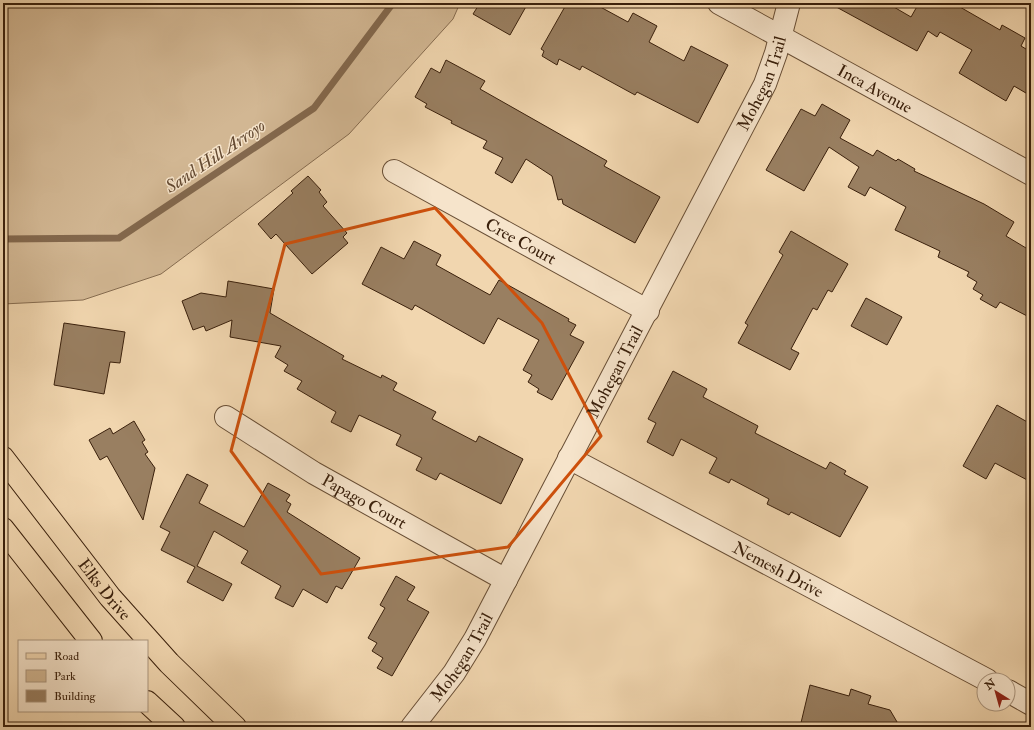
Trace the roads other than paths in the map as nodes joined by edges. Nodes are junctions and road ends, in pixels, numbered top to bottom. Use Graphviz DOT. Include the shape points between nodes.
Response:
graph roads {
  1 [pos="719,3"];
  2 [pos="790,3"];
  3 [pos="781,37"];
  4 [pos="394,171"];
  5 [pos="1031,174"];
  6 [pos="648,311"];
  7 [pos="226,417"];
  8 [pos="3,458"];
  9 [pos="569,458"];
  10 [pos="3,529"];
  11 [pos="506,580"];
  12 [pos="90,640"];
  13 [pos="976,674"];
  14 [pos="1016,696"];
  15 [pos="148,703"];
  16 [pos="1031,704"];
  17 [pos="174,727"];
  18 [pos="235,727"];
  19 [pos="412,727"];
  1 -- 3 [label="street, Inca Avenue"];
  2 -- 3 [label="street, Mohegan Trail"];
  3 -- 5 [label="street, Inca Avenue"];
  3 -- 6 [label="street, Mohegan Trail" via="765,84"];
  4 -- 6 [label="street, Cree Court"];
  6 -- 9 [label="street, Mohegan Trail"];
  7 -- 11 [label="street, Papago Court" via="314,474"];
  8 -- 18 [label="main road, Elks Drive" via="110,597 169,663"];
  9 -- 11 [label="street, Mohegan Trail"];
  9 -- 13 [label="street, Nemesh Drive"];
  10 -- 12 [label="main road"];
  11 -- 19 [label="street, Mohegan Trail" via="454,673"];
  14 -- 16 [label="street"];
  15 -- 17 [label="main road"];
}
